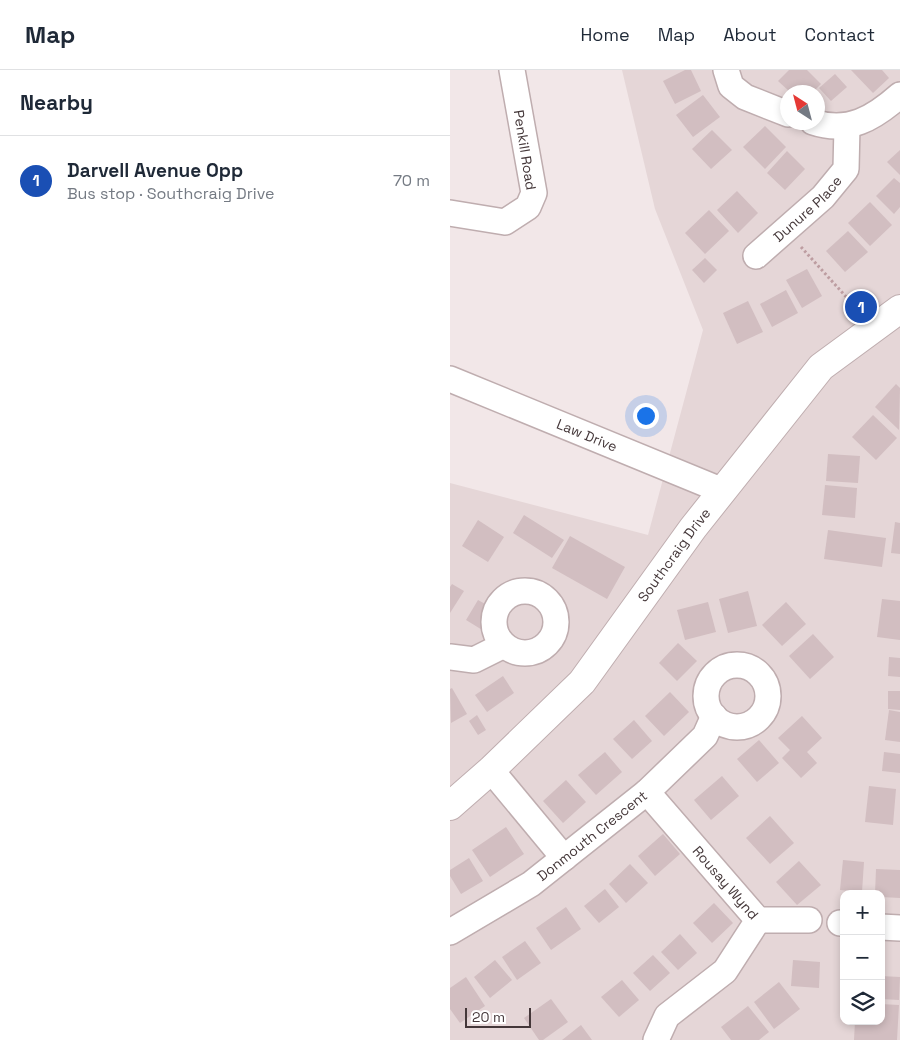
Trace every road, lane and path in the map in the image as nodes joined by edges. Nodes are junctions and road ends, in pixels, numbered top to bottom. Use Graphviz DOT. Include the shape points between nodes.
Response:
graph roads {
  1 [pos="512,70"];
  2 [pos="726,70"];
  3 [pos="900,95"];
  4 [pos="780,111"];
  5 [pos="847,126"];
  6 [pos="825,127"];
  7 [pos="450,213"];
  8 [pos="785,230"];
  9 [pos="756,256"];
  10 [pos="900,309"];
  11 [pos="874,328"];
  12 [pos="450,379"];
  13 [pos="723,491"];
  14 [pos="504,645"];
  15 [pos="450,657"];
  16 [pos="714,716"];
  17 [pos="492,770"];
  18 [pos="647,792"];
  19 [pos="450,806"];
  20 [pos="564,858"];
  21 [pos="758,920"];
  22 [pos="809,920"];
  23 [pos="885,927"];
  24 [pos="900,928"];
  25 [pos="450,932"];
  26 [pos="656,1040"];
  1 -- 7 [label="street, Penkill Road" via="534,193 528,207 505,222"];
  2 -- 4 [label="street" via="731,86 745,97"];
  3 -- 5 [label="street" via="869,118"];
  5 -- 6 [label="street"];
  5 -- 8 [label="street, Dunure Place" via="846,169 823,196"];
  8 -- 9 [label="street, Dunure Place"];
  8 -- 11 [label="path"];
  10 -- 11 [label="street, Southcraig Drive"];
  11 -- 13 [label="street, Southcraig Drive" via="821,367"];
  12 -- 13 [label="street, Law Drive"];
  13 -- 17 [label="street, Southcraig Drive" via="582,682"];
  14 -- 15 [label="street" via="474,660"];
  16 -- 18 [label="street, Donmouth Crescent" via="705,736"];
  17 -- 19 [label="street, Southcraig Drive"];
  17 -- 20 [label="street"];
  18 -- 20 [label="street, Donmouth Crescent"];
  18 -- 21 [label="street, Rousay Wynd"];
  20 -- 25 [label="street, Donmouth Crescent" via="531,884"];
  21 -- 22 [label="street"];
  21 -- 26 [label="street, Rousay Wynd" via="725,971 667,1016"];
  23 -- 24 [label="street"];
}
